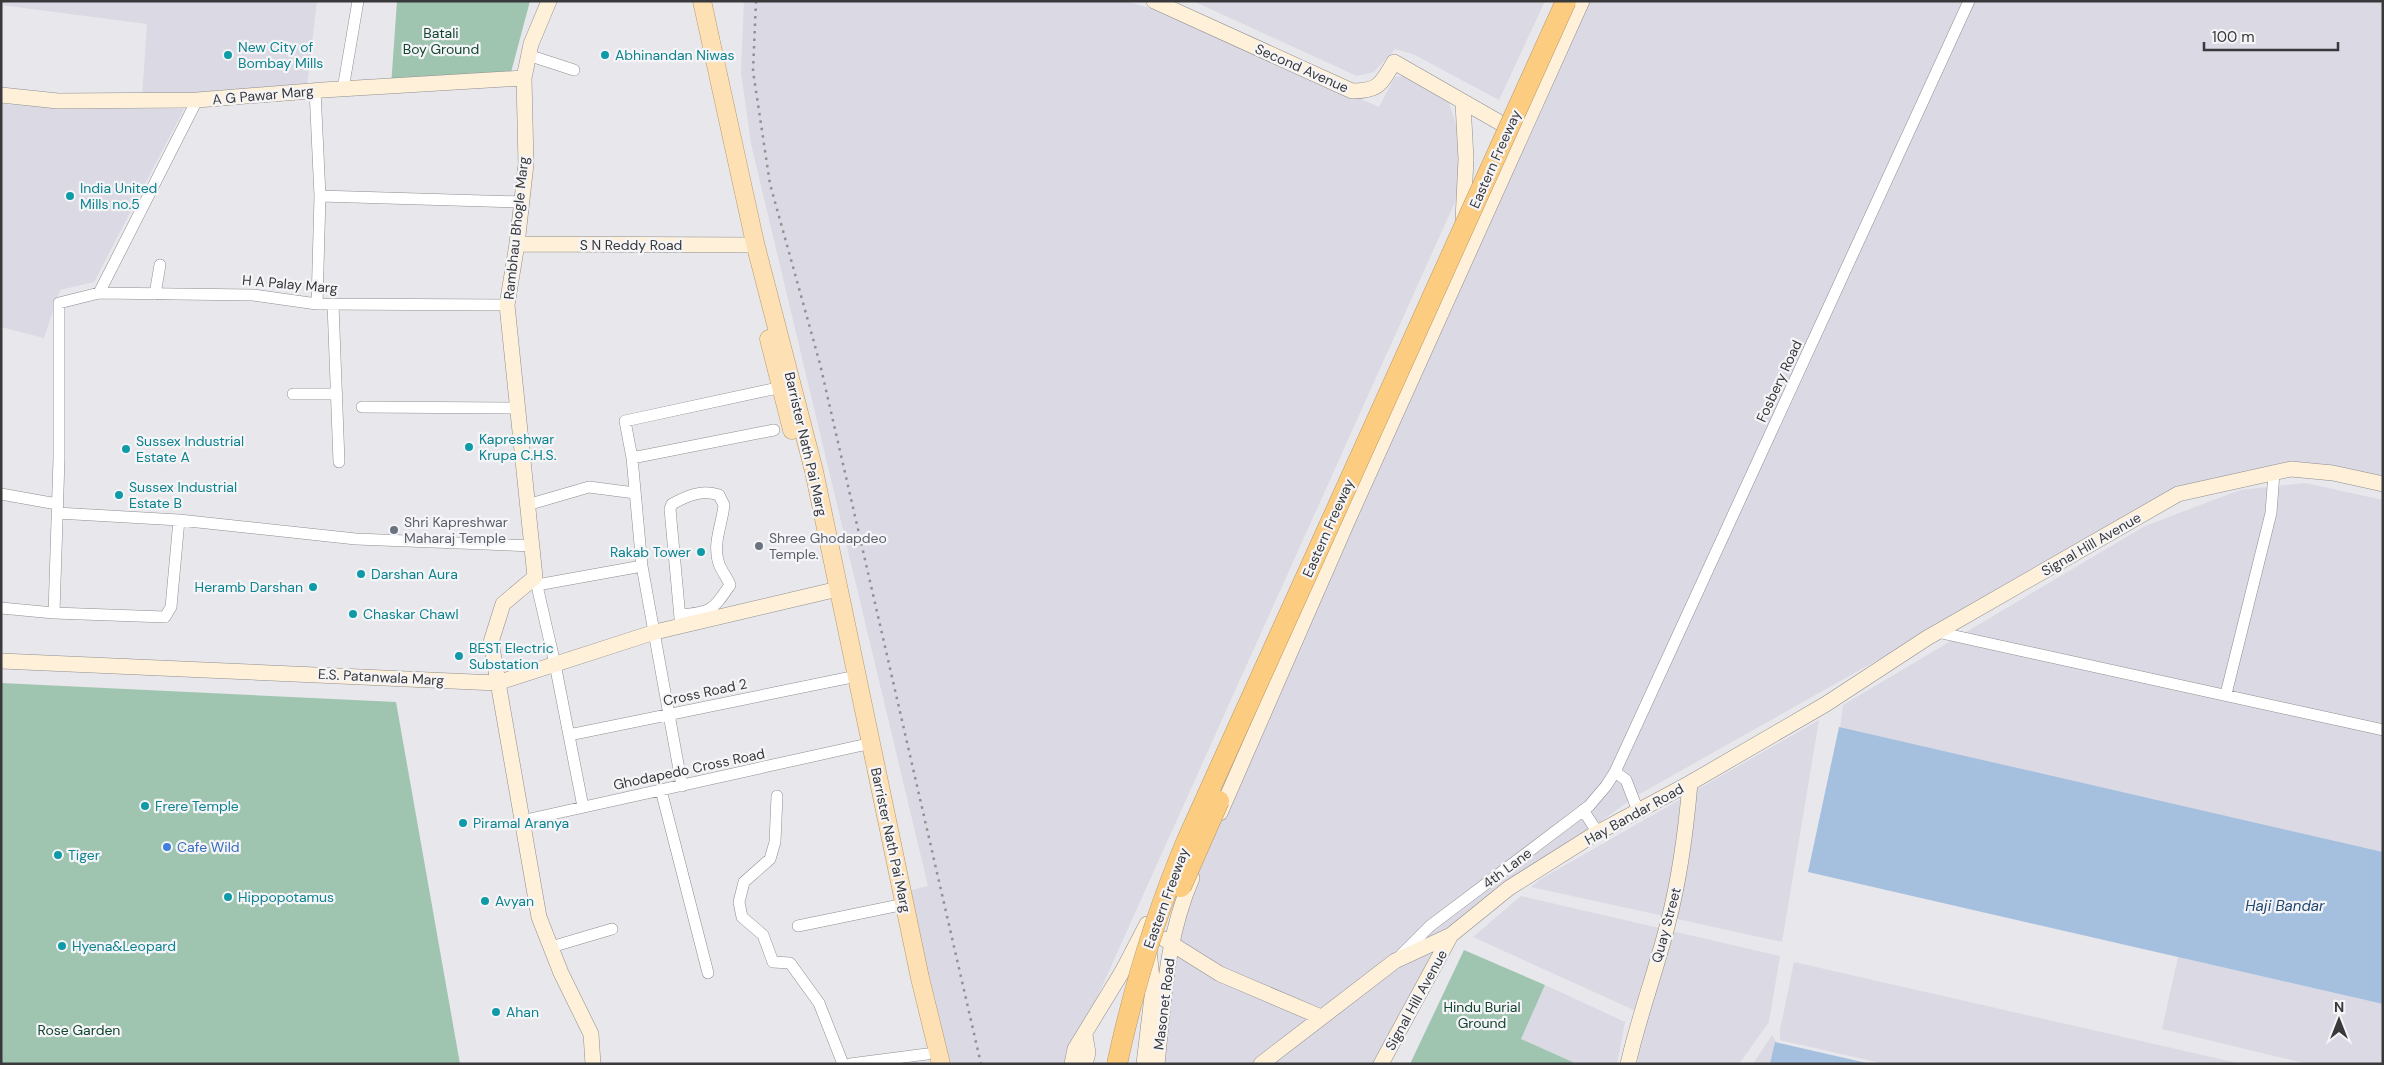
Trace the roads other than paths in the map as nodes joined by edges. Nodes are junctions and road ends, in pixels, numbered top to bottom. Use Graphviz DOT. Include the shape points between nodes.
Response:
graph roads {
  1 [pos="358,1"];
  2 [pos="549,1"];
  3 [pos="691,1"];
  4 [pos="702,1"];
  5 [pos="1154,1"];
  6 [pos="1560,1"];
  7 [pos="1566,1"];
  8 [pos="1580,1"];
  9 [pos="1969,1"];
  10 [pos="528,55"];
  11 [pos="574,70"];
  12 [pos="524,78"];
  13 [pos="343,89"];
  14 [pos="315,90"];
  15 [pos="1,95"];
  16 [pos="197,100"];
  17 [pos="1463,103"];
  18 [pos="1504,125"];
  19 [pos="320,196"];
  20 [pos="521,202"];
  21 [pos="1463,220"];
  22 [pos="1480,229"];
  23 [pos="517,244"];
  24 [pos="751,245"];
  25 [pos="160,265"];
  26 [pos="99,293"];
  27 [pos="155,294"];
  28 [pos="317,304"];
  29 [pos="333,304"];
  30 [pos="507,304"];
  31 [pos="787,386"];
  32 [pos="293,394"];
  33 [pos="337,394"];
  34 [pos="362,407"];
  35 [pos="517,408"];
  36 [pos="774,430"];
  37 [pos="632,458"];
  38 [pos="339,462"];
  39 [pos="2274,473"];
  40 [pos="2383,484"];
  41 [pos="635,492"];
  42 [pos="1,494"];
  43 [pos="527,505"];
  44 [pos="57,508"];
  45 [pos="179,520"];
  46 [pos="533,546"];
  47 [pos="642,566"];
  48 [pos="536,581"];
  49 [pos="834,590"];
  50 [pos="1,608"];
  51 [pos="54,613"];
  52 [pos="680,620"];
  53 [pos="655,632"];
  54 [pos="1937,632"];
  55 [pos="1,661"];
  56 [pos="556,664"];
  57 [pos="847,678"];
  58 [pos="497,683"];
  59 [pos="2226,694"];
  60 [pos="1826,704"];
  61 [pos="669,714"];
  62 [pos="862,720"];
  63 [pos="2383,730"];
  64 [pos="569,735"];
  65 [pos="863,746"];
  66 [pos="1614,772"];
  67 [pos="1690,783"];
  68 [pos="682,786"];
  69 [pos="661,790"];
  70 [pos="777,796"];
  71 [pos="583,807"];
  72 [pos="1584,810"];
  73 [pos="1638,811"];
  74 [pos="521,822"];
  75 [pos="1598,833"];
  76 [pos="895,906"];
  77 [pos="798,926"];
  78 [pos="1146,929"];
  79 [pos="612,930"];
  80 [pos="1451,935"];
  81 [pos="1171,944"];
  82 [pos="551,947"];
  83 [pos="1395,961"];
  84 [pos="708,973"];
  85 [pos="1321,1017"];
  86 [pos="1085,1035"];
  87 [pos="932,1060"];
  88 [pos="593,1064"];
  89 [pos="843,1064"];
  90 [pos="850,1064"];
  91 [pos="1072,1064"];
  92 [pos="1085,1064"];
  93 [pos="1117,1064"];
  94 [pos="1130,1064"];
  95 [pos="1144,1064"];
  96 [pos="1157,1064"];
  97 [pos="1261,1064"];
  98 [pos="1381,1064"];
  99 [pos="1628,1064"];
  1 -- 13 [label="street"];
  2 -- 10 [label="street, Rambhau Bhogle Marg"];
  3 -- 24 [label="main road, Barrister Nath Pai Marg"];
  4 -- 24 [label="main road, Barrister Nath Pai Marg"];
  5 -- 17 [label="street, Second Avenue" via="1352,91 1368,91 1381,84 1394,62"];
  6 -- 18 [label="street"];
  7 -- 93 [label="highway, Eastern Freeway, bridge" via="1183,848 1161,901"];
  8 -- 22 [label="street"];
  8 -- 94 [label="highway, Eastern Freeway, bridge" via="1356,491 1173,904"];
  9 -- 66 [label="street, Fosbery Road"];
  10 -- 11 [label="street"];
  10 -- 12 [label="street, Rambhau Bhogle Marg"];
  12 -- 13 [label="street, A G Pawar Marg"];
  12 -- 20 [label="street, Rambhau Bhogle Marg" via="526,164"];
  13 -- 14 [label="street, A G Pawar Marg"];
  14 -- 16 [label="street, A G Pawar Marg"];
  14 -- 19 [label="street"];
  15 -- 16 [label="street, A G Pawar Marg" via="58,101"];
  16 -- 26 [label="street"];
  17 -- 18 [label="street, Second Avenue"];
  17 -- 21 [label="street" via="1466,159"];
  18 -- 21 [label="street"];
  19 -- 20 [label="street"];
  19 -- 28 [label="street"];
  20 -- 23 [label="street, Rambhau Bhogle Marg"];
  21 -- 22 [label="street"];
  21 -- 78 [label="street" via="1220,752 1156,898"];
  22 -- 81 [label="street" via="1243,758 1179,908"];
  23 -- 24 [label="street, S N Reddy Road"];
  23 -- 30 [label="street, Rambhau Bhogle Marg"];
  24 -- 31 [label="main road, Barrister Nath Pai Marg"];
  25 -- 27 [label="street"];
  26 -- 27 [label="street, H A Palay Marg"];
  26 -- 44 [label="street, H A Palay Marg" via="59,303"];
  27 -- 28 [label="street, H A Palay Marg" via="253,295"];
  28 -- 29 [label="street, H A Palay Marg"];
  29 -- 30 [label="street, H A Palay Marg"];
  29 -- 33 [label="street"];
  30 -- 35 [label="street, Rambhau Bhogle Marg"];
  31 -- 37 [label="street" via="625,421"];
  31 -- 49 [label="main road, Barrister Nath Pai Marg" via="803,474"];
  32 -- 33 [label="street"];
  33 -- 38 [label="street"];
  34 -- 35 [label="street"];
  35 -- 43 [label="street, Rambhau Bhogle Marg"];
  36 -- 37 [label="street"];
  37 -- 41 [label="street"];
  39 -- 40 [label="street, Signal Hill Avenue" via="2291,469 2324,472"];
  39 -- 54 [label="street, Signal Hill Avenue" via="2178,494"];
  39 -- 59 [label="street" via="2271,513"];
  41 -- 43 [label="street" via="589,487"];
  41 -- 47 [label="street"];
  42 -- 44 [label="street"];
  43 -- 46 [label="street, Rambhau Bhogle Marg"];
  44 -- 45 [label="street"];
  44 -- 51 [label="street"];
  45 -- 46 [label="street" via="356,539"];
  45 -- 51 [label="street" via="171,607 165,618"];
  46 -- 48 [label="street, Rambhau Bhogle Marg"];
  47 -- 48 [label="street"];
  47 -- 53 [label="street"];
  48 -- 56 [label="street"];
  48 -- 58 [label="street" via="503,604 492,642"];
  49 -- 52 [label="street, E.S. Patanwala Marg"];
  49 -- 57 [label="main road, Barrister Nath Pai Marg"];
  49 -- 62 [label="main road, Barrister Nath Pai Marg"];
  50 -- 51 [label="street"];
  52 -- 52 [label="street" via="670,509 672,504 687,496 710,492 719,495 724,505 717,530 717,554 730,585 716,606"];
  52 -- 53 [label="street, E.S. Patanwala Marg"];
  53 -- 56 [label="street, E.S. Patanwala Marg"];
  53 -- 61 [label="street"];
  54 -- 59 [label="street"];
  54 -- 60 [label="street, Signal Hill Avenue"];
  55 -- 58 [label="street, E.S. Patanwala Marg"];
  56 -- 58 [label="street, E.S. Patanwala Marg"];
  56 -- 64 [label="street"];
  57 -- 61 [label="street, Cross Road 2"];
  57 -- 62 [label="main road, Barrister Nath Pai Marg"];
  58 -- 74 [label="street"];
  59 -- 63 [label="street"];
  60 -- 67 [label="street, Hay Bandar Road"];
  61 -- 64 [label="street, Cross Road 2"];
  61 -- 68 [label="street"];
  62 -- 65 [label="main road, Barrister Nath Pai Marg"];
  62 -- 87 [label="main road, Barrister Nath Pai Marg" via="920,978"];
  64 -- 71 [label="street"];
  65 -- 68 [label="street, Ghodapedo Cross Road"];
  65 -- 76 [label="main road, Barrister Nath Pai Marg"];
  66 -- 72 [label="street, 4th Lane"];
  66 -- 73 [label="street" via="1626,780"];
  67 -- 73 [label="street, Hay Bandar Road"];
  67 -- 99 [label="street, Quay Street" via="1684,854"];
  68 -- 69 [label="street, Ghodapedo Cross Road"];
  69 -- 71 [label="street, Ghodapedo Cross Road"];
  69 -- 84 [label="street"];
  70 -- 89 [label="street" via="775,842 770,859 744,882 739,902 742,917 763,935 772,962 790,963 819,1003"];
  71 -- 74 [label="street, Ghodapedo Cross Road"];
  72 -- 75 [label="street"];
  72 -- 83 [label="street, 4th Lane" via="1430,926"];
  73 -- 75 [label="street, Hay Bandar Road"];
  74 -- 82 [label="street" via="540,917"];
  75 -- 80 [label="street, Hay Bandar Road" via="1510,888"];
  76 -- 77 [label="street"];
  76 -- 87 [label="main road, Barrister Nath Pai Marg"];
  78 -- 81 [label="street, Masonet Road"];
  78 -- 86 [label="street"];
  78 -- 95 [label="street" via="1153,988"];
  79 -- 82 [label="street"];
  80 -- 83 [label="street, 4th Lane"];
  80 -- 98 [label="street, Signal Hill Avenue"];
  81 -- 85 [label="street" via="1220,974"];
  81 -- 96 [label="street, Masonet Road"];
  82 -- 88 [label="street" via="560,973 591,1034"];
  83 -- 85 [label="street, 4th Lane"];
  85 -- 97 [label="street, 4th Lane"];
  86 -- 91 [label="street" via="1075,1049"];
  86 -- 92 [label="street" via="1088,1053"];
  87 -- 90 [label="street"];
}
